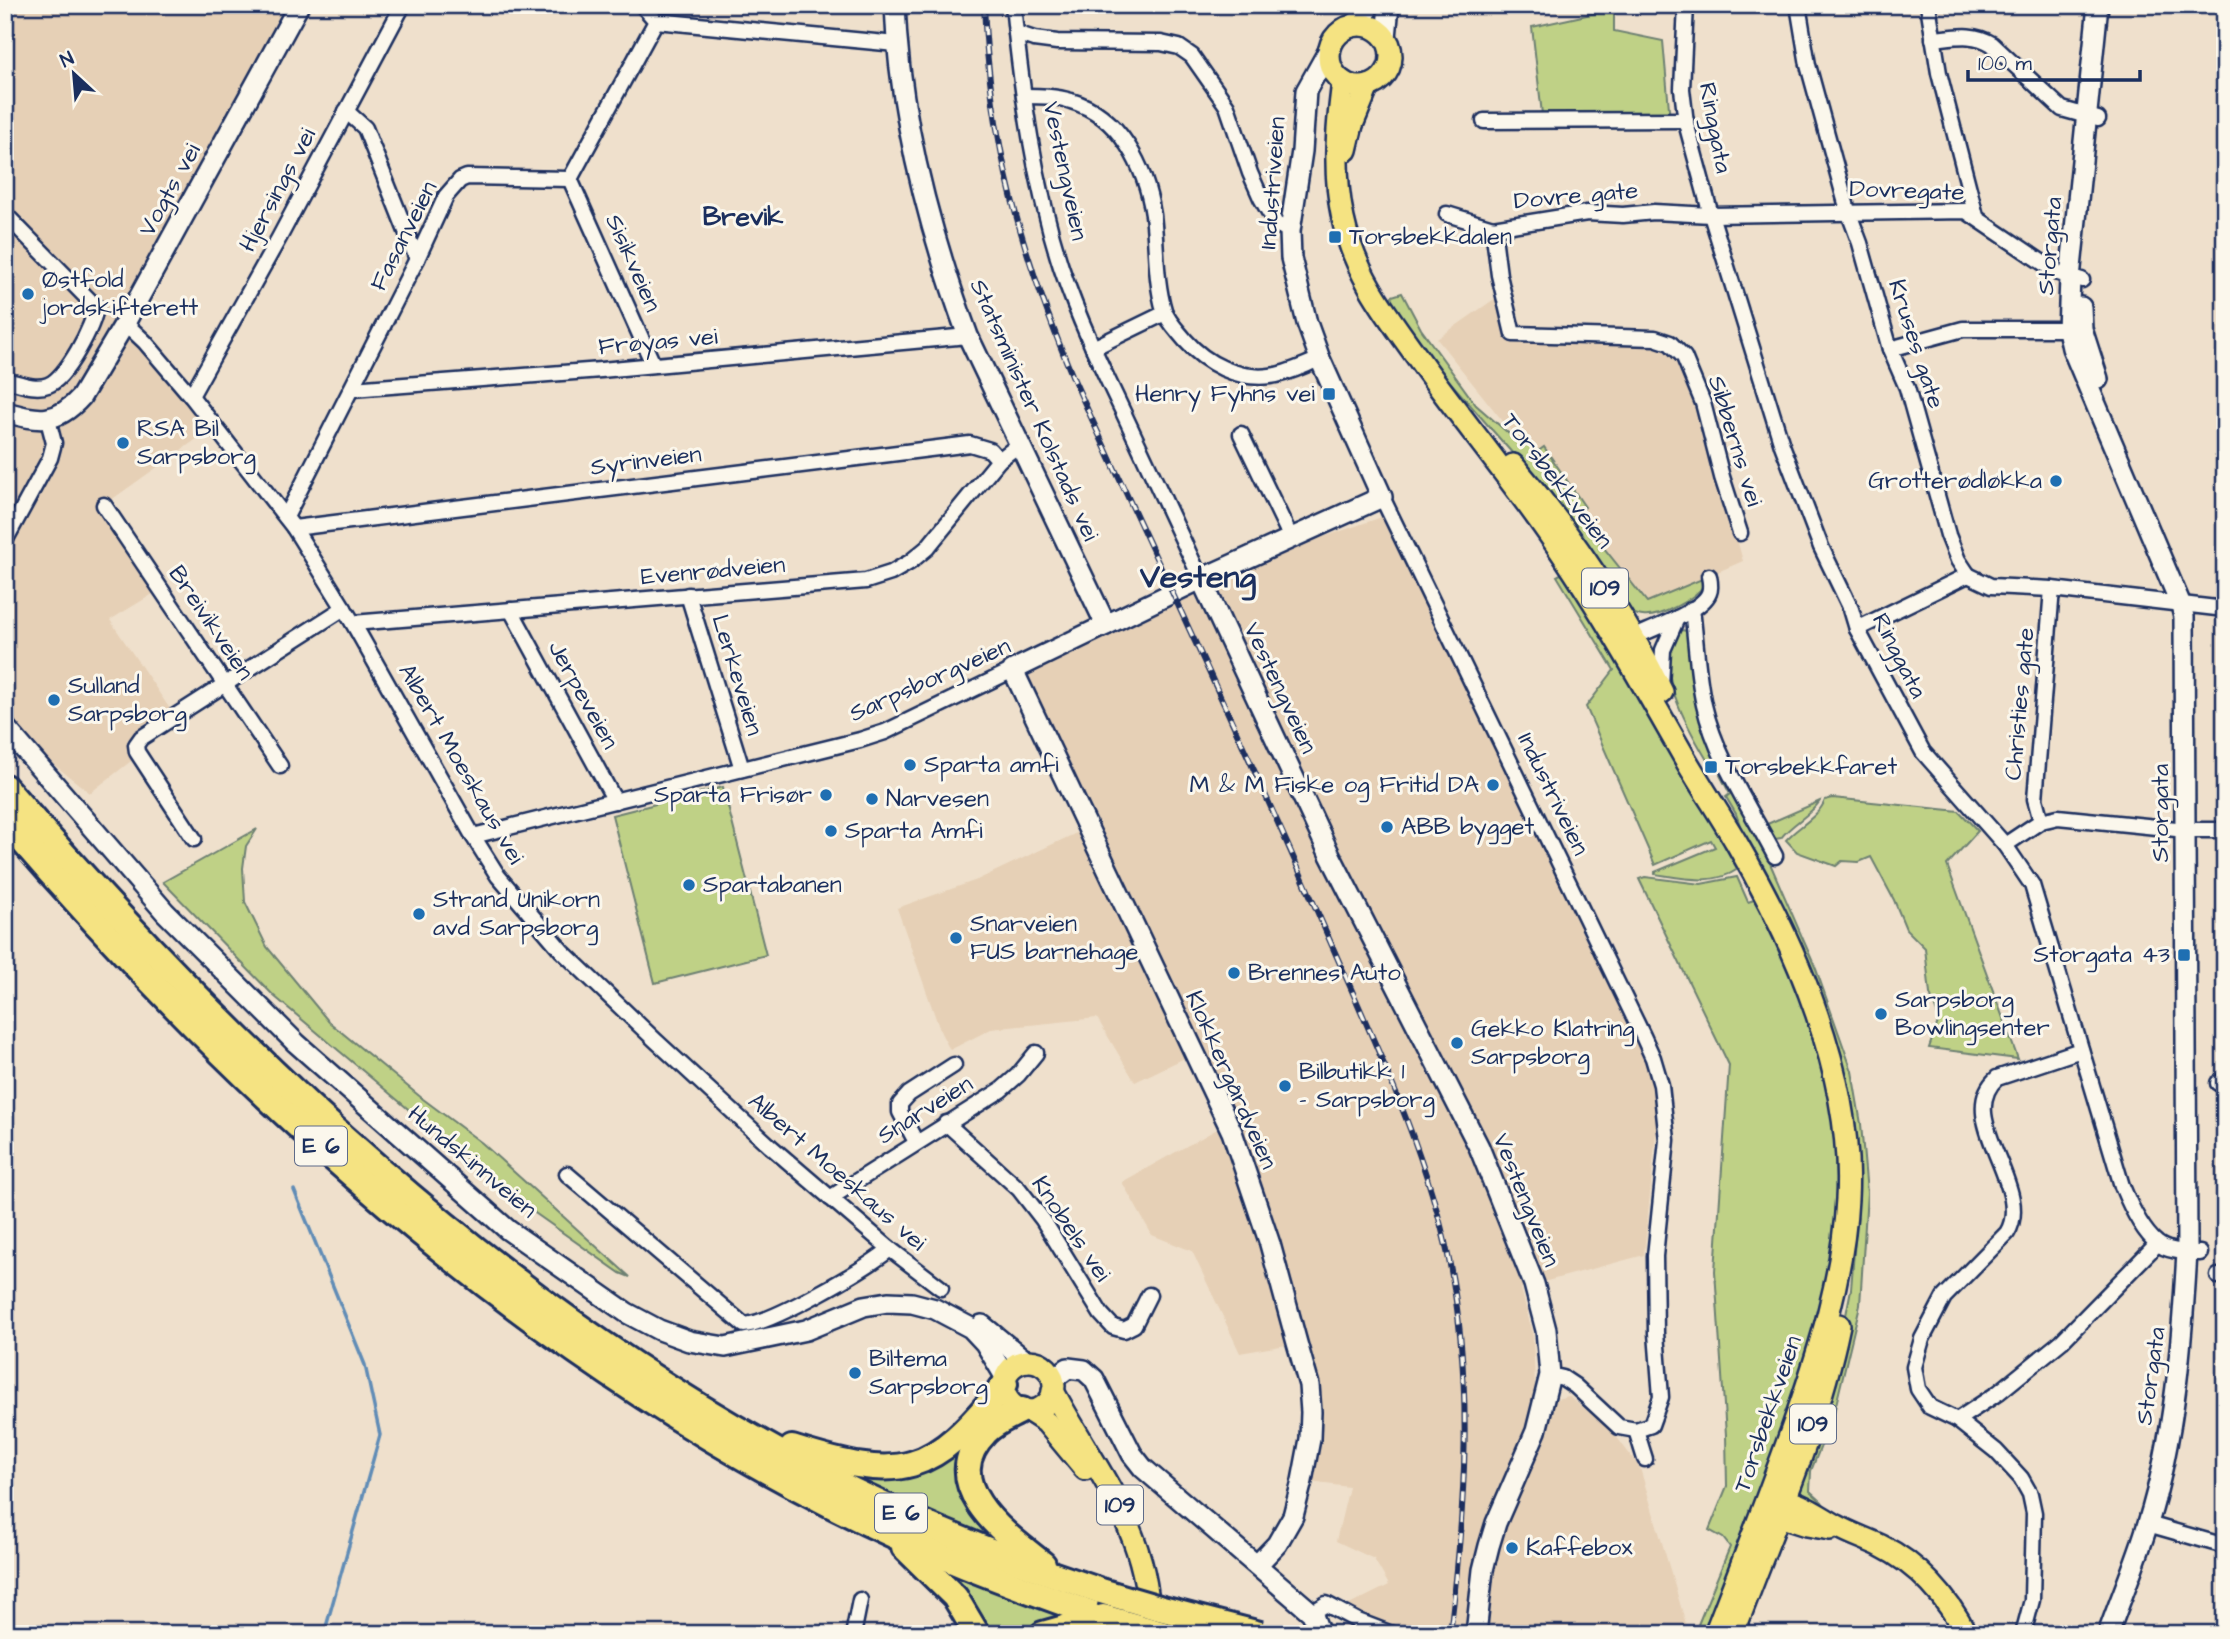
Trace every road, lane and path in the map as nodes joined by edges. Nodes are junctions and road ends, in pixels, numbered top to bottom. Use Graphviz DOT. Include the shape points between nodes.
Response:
graph roads {
  1 [pos="299,5"];
  2 [pos="403,5"];
  3 [pos="642,5"];
  4 [pos="895,5"];
  5 [pos="1013,5"];
  6 [pos="1370,5"];
  7 [pos="1389,5"];
  8 [pos="1686,5"];
  9 [pos="1798,5"];
  10 [pos="1928,5"];
  11 [pos="2098,5"];
  12 [pos="2111,5"];
  13 [pos="656,21"];
  14 [pos="1351,26"];
  15 [pos="1016,33"];
  16 [pos="1386,38"];
  17 [pos="1933,39"];
  18 [pos="896,44"];
  19 [pos="1330,48"];
  20 [pos="1342,81"];
  21 [pos="1310,86"];
  22 [pos="1368,86"];
  23 [pos="1024,96"];
  24 [pos="346,111"];
  25 [pos="2092,118"];
  26 [pos="1686,120"];
  27 [pos="1484,121"];
  28 [pos="570,179"];
  29 [pos="1339,183"];
  30 [pos="1849,211"];
  31 [pos="5,214"];
  32 [pos="1447,214"];
  33 [pos="1711,215"];
  34 [pos="1976,216"];
  35 [pos="1493,228"];
  36 [pos="1290,231"];
  37 [pos="417,259"];
  38 [pos="2076,279"];
  39 [pos="1165,313"];
  40 [pos="125,323"];
  41 [pos="2075,330"];
  42 [pos="968,336"];
  43 [pos="1093,348"];
  44 [pos="1890,349"];
  45 [pos="1320,359"];
  46 [pos="653,364"];
  47 [pos="5,380"];
  48 [pos="352,389"];
  49 [pos="191,396"];
  50 [pos="5,412"];
  51 [pos="48,420"];
  52 [pos="1241,434"];
  53 [pos="1020,444"];
  54 [pos="999,460"];
  55 [pos="1382,497"];
  56 [pos="104,505"];
  57 [pos="290,522"];
  58 [pos="1740,533"];
  59 [pos="1291,538"];
  60 [pos="5,541"];
  61 [pos="1968,575"];
  62 [pos="1709,576"];
  63 [pos="1201,579"];
  64 [pos="2052,589"];
  65 [pos="688,595"];
  66 [pos="2188,606"];
  67 [pos="344,608"];
  68 [pos="2225,608"];
  69 [pos="1692,609"];
  70 [pos="511,610"];
  71 [pos="1677,618"];
  72 [pos="353,623"];
  73 [pos="1106,625"];
  74 [pos="1857,628"];
  75 [pos="1627,640"];
  76 [pos="1013,670"];
  77 [pos="224,683"];
  78 [pos="1661,691"];
  79 [pos="5,727"];
  80 [pos="280,765"];
  81 [pos="743,769"];
  82 [pos="5,787"];
  83 [pos="615,801"];
  84 [pos="5,821"];
  85 [pos="2040,821"];
  86 [pos="2192,830"];
  87 [pos="2225,830"];
  88 [pos="472,836"];
  89 [pos="194,839"];
  90 [pos="1735,841"];
  91 [pos="2006,845"];
  92 [pos="1775,856"];
  93 [pos="2081,1050"];
  94 [pos="1036,1053"];
  95 [pos="954,1065"];
  96 [pos="946,1123"];
  97 [pos="916,1142"];
  98 [pos="567,1174"];
  99 [pos="831,1198"];
  100 [pos="2157,1244"];
  101 [pos="890,1249"];
  102 [pos="2194,1252"];
  103 [pos="941,1288"];
  104 [pos="1150,1295"];
  105 [pos="781,1336"];
  106 [pos="1027,1362"];
  107 [pos="1550,1375"];
  108 [pos="1005,1381"];
  109 [pos="1053,1385"];
  110 [pos="1026,1410"];
  111 [pos="1957,1420"];
  112 [pos="1636,1430"];
  113 [pos="748,1435"];
  114 [pos="1645,1460"];
  115 [pos="1777,1505"];
  116 [pos="2154,1525"];
  117 [pos="888,1533"];
  118 [pos="2225,1546"];
  119 [pos="1257,1565"];
  120 [pos="1060,1577"];
  121 [pos="860,1600"];
  122 [pos="1312,1613"];
  123 [pos="1103,1617"];
  124 [pos="856,1634"];
  125 [pos="977,1634"];
  126 [pos="1043,1634"];
  127 [pos="1136,1634"];
  128 [pos="1148,1634"];
  129 [pos="1163,1634"];
  130 [pos="1261,1634"];
  131 [pos="1320,1634"];
  132 [pos="1392,1634"];
  133 [pos="1476,1634"];
  134 [pos="1715,1634"];
  135 [pos="1733,1634"];
  136 [pos="1966,1634"];
  137 [pos="2023,1634"];
  138 [pos="2108,1634"];
  139 [pos="2121,1634"];
  1 -- 40 [label="street, Vogts vei"];
  2 -- 24 [label="street, Hjersings vei"];
  3 -- 13 [label="street"];
  4 -- 18 [label="street, Statsminister Kolstads vei"];
  5 -- 15 [label="street, Vestengveien"];
  6 -- 14 [label="street"];
  7 -- 16 [label="street"];
  8 -- 26 [label="street, Ringgata" via="1682,89"];
  9 -- 30 [label="street, Kruses gate" via="1808,65"];
  10 -- 17 [label="street"];
  11 -- 25 [label="street, Storgata"];
  12 -- 25 [label="street, Storgata"];
  13 -- 18 [label="street"];
  13 -- 28 [label="street"];
  14 -- 16 [label="main road" via="1370,26"];
  14 -- 19 [label="main road" via="1334,38"];
  15 -- 23 [label="street, Vestengveien"];
  15 -- 36 [label="street" via="1057,43 1161,43 1192,55 1227,106 1261,198 1276,224"];
  16 -- 22 [label="main road, 109" via="1390,67"];
  17 -- 25 [label="street" via="1982,37 2062,109"];
  17 -- 34 [label="street"];
  18 -- 42 [label="street, Statsminister Kolstads vei" via="929,217"];
  19 -- 20 [label="main road, 109" via="1331,66"];
  19 -- 21 [label="street, Industriveien"];
  20 -- 21 [label="street"];
  20 -- 22 [label="main road"];
  20 -- 29 [label="main road, Torsbekkveien / 109" via="1336,136"];
  21 -- 36 [label="street, Industriveien"];
  22 -- 29 [label="main road, Torsbekkveien / 109" via="1352,125"];
  23 -- 39 [label="street" via="1064,99 1090,109 1120,133 1148,191"];
  23 -- 43 [label="street, Vestengveien" via="1045,211"];
  24 -- 37 [label="street" via="365,128"];
  24 -- 49 [label="street, Hjersings vei"];
  25 -- 38 [label="street, Storgata"];
  26 -- 27 [label="street"];
  26 -- 33 [label="street, Ringgata"];
  28 -- 37 [label="street, Fasanveien" via="478,176 460,180 446,196"];
  28 -- 46 [label="street, Sisikveien"];
  29 -- 75 [label="main road, Torsbekkveien / 109" via="1344,222 1365,279 1388,319"];
  30 -- 33 [label="street, Dovregate"];
  30 -- 34 [label="street, Dovregate" via="1966,211"];
  30 -- 44 [label="street, Kruses gate"];
  31 -- 47 [label="street" via="96,307 95,318 53,383 36,387"];
  32 -- 35 [label="street, Dovre gate"];
  33 -- 35 [label="street, Dovre gate" via="1587,213"];
  33 -- 74 [label="street, Ringgata" via="1782,445"];
  34 -- 38 [label="street, Dovregate" via="2058,273"];
  35 -- 58 [label="street, Sibberns vei" via="1513,334 1655,338 1670,343 1684,357 1703,403"];
  36 -- 45 [label="street, Industriveien" via="1295,280"];
  37 -- 48 [label="street, Fasanveien"];
  38 -- 41 [label="street, Storgata"];
  39 -- 43 [label="street"];
  39 -- 45 [label="street" via="1192,348 1229,371 1269,376"];
  40 -- 49 [label="street, Albert Moeskaus vei"];
  40 -- 51 [label="street, Vogts vei" via="81,397"];
  41 -- 44 [label="street" via="1963,329"];
  41 -- 66 [label="street, Storgata"];
  42 -- 46 [label="street, Frøyas vei"];
  42 -- 53 [label="street, Statsminister Kolstads vei"];
  43 -- 63 [label="street, Vestengveien"];
  44 -- 61 [label="street, Kruses gate" via="1907,388 1948,535"];
  45 -- 55 [label="street, Industriveien"];
  46 -- 48 [label="street, Frøyas vei"];
  48 -- 57 [label="street, Fasanveien"];
  49 -- 57 [label="street, Albert Moeskaus vei"];
  50 -- 51 [label="street"];
  51 -- 60 [label="street" via="54,443 50,458"];
  52 -- 59 [label="street"];
  53 -- 54 [label="street, Evenrødveien"];
  53 -- 73 [label="street, Statsminister Kolstads vei"];
  54 -- 57 [label="street, Syrinveien" via="990,450 970,444"];
  54 -- 65 [label="street, Evenrødveien" via="927,548 891,573 866,581"];
  55 -- 59 [label="street, Sarpsborgveien"];
  55 -- 112 [label="street, Industriveien" via="1643,1036 1661,1085 1667,1140 1655,1256 1661,1397 1651,1425"];
  56 -- 77 [label="street, Breivikveien"];
  57 -- 67 [label="street, Albert Moeskaus vei"];
  59 -- 63 [label="street, Sarpsborgveien"];
  61 -- 64 [label="street" via="1991,586"];
  61 -- 74 [label="street"];
  62 -- 69 [label="street" via="1709,593"];
  63 -- 73 [label="street, Sarpsborgveien"];
  63 -- 107 [label="street, Vestengveien" via="1329,853 1494,1180 1534,1284 1546,1330"];
  64 -- 66 [label="street"];
  64 -- 85 [label="street, Christies gate" via="2035,799"];
  65 -- 70 [label="street, Evenrødveien"];
  65 -- 81 [label="street, Lerkeveien"];
  66 -- 68 [label="street"];
  66 -- 86 [label="street, Storgata"];
  67 -- 72 [label="street, Albert Moeskaus vei"];
  67 -- 77 [label="street"];
  69 -- 71 [label="street"];
  69 -- 92 [label="street" via="1709,723"];
  70 -- 72 [label="street, Evenrødveien"];
  70 -- 83 [label="street, Jerpeveien"];
  71 -- 75 [label="street"];
  71 -- 78 [label="street" via="1663,650"];
  72 -- 88 [label="street, Albert Moeskaus vei"];
  73 -- 76 [label="street, Sarpsborgveien"];
  74 -- 91 [label="street, Ringgata" via="1923,752"];
  75 -- 78 [label="main road, Torsbekkveien / 109"];
  75 -- 90 [label="main road, Torsbekkveien / 109" via="1712,806"];
  76 -- 81 [label="street, Sarpsborgveien" via="886,732"];
  76 -- 119 [label="street, Klokkergårdveien" via="1233,1132 1297,1343 1308,1385 1310,1439 1293,1516 1277,1544"];
  77 -- 80 [label="street, Breivikveien"];
  77 -- 89 [label="street" via="136,745"];
  78 -- 90 [label="main road, Torsbekkveien / 109" via="1720,802"];
  79 -- 105 [label="street, Hundskinnveien" via="165,912 296,1043 508,1230 627,1313 689,1341 725,1347"];
  81 -- 83 [label="street, Sarpsborgveien"];
  82 -- 113 [label="highway, E 6" via="204,1003 411,1196 604,1344"];
  83 -- 88 [label="street, Sarpsborgveien"];
  84 -- 117 [label="highway, E 6" via="231,1061 349,1171 444,1251 663,1409 772,1474"];
  85 -- 86 [label="street" via="2058,817"];
  85 -- 91 [label="street"];
  86 -- 87 [label="street"];
  86 -- 102 [label="street, Storgata"];
  88 -- 99 [label="street, Albert Moeskaus vei" via="498,876 562,951"];
  90 -- 115 [label="main road, Torsbekkveien / 109" via="1789,944 1821,1026 1838,1091 1847,1165 1849,1263 1835,1345 1822,1399"];
  91 -- 93 [label="street, Ringgata" via="2032,885"];
  93 -- 100 [label="street, Ringgata" via="2122,1186"];
  93 -- 111 [label="street" via="1997,1077 1984,1097 1987,1127 2010,1193 2014,1223 1944,1297 1922,1339 1914,1367 1918,1389 1930,1406"];
  94 -- 96 [label="street, Snarveien" via="1001,1090"];
  95 -- 97 [label="street" via="900,1104"];
  96 -- 97 [label="street, Snarveien"];
  96 -- 104 [label="street, Knobels vei" via="1019,1189 1113,1327 1124,1330 1135,1325"];
  97 -- 99 [label="street, Snarveien"];
  98 -- 101 [label="street" via="744,1325 758,1323 813,1296"];
  99 -- 101 [label="street, Albert Moeskaus vei"];
  100 -- 102 [label="street"];
  100 -- 111 [label="street" via="2062,1341"];
  101 -- 103 [label="street, Albert Moeskaus vei"];
  102 -- 116 [label="street, Storgata" via="2195,1326 2187,1394 2173,1476"];
  105 -- 106 [label="street" via="859,1295 885,1289 912,1290 959,1308"];
  105 -- 108 [label="street, Hundskinnveien" via="864,1306 912,1303 971,1328 985,1343"];
  106 -- 108 [label="main road" via="1012,1368"];
  106 -- 109 [label="main road, 109" via="1043,1366"];
  107 -- 112 [label="street" via="1575,1386 1619,1427"];
  107 -- 133 [label="street, Vestengveien" via="1536,1431 1489,1546"];
  108 -- 110 [label="main road, 109" via="1009,1400"];
  108 -- 113 [label="highway, E 6" via="949,1444 924,1460 897,1468 855,1466"];
  109 -- 110 [label="main road" via="1045,1405"];
  109 -- 119 [label="street" via="1068,1367 1084,1370 1094,1379 1143,1468"];
  109 -- 128 [label="main road, 109" via="1132,1532 1147,1589"];
  110 -- 120 [label="highway, E 6" via="997,1423 978,1441 970,1461 970,1482 991,1521"];
  110 -- 127 [label="main road, 109" via="1046,1422 1075,1455 1114,1518 1132,1572"];
  111 -- 137 [label="street" via="1996,1451 2030,1494 2034,1513 2032,1600"];
  112 -- 114 [label="street"];
  113 -- 120 [label="highway, E 6" via="877,1503"];
  115 -- 134 [label="main road, Torsbekkveien / 109"];
  115 -- 135 [label="main road, Torsbekkveien / 109"];
  115 -- 136 [label="main road" via="1883,1547 1911,1565 1938,1591"];
  116 -- 118 [label="street"];
  116 -- 138 [label="street, Storgata"];
  116 -- 139 [label="street, Storgata"];
  117 -- 123 [label="highway, E 6"];
  117 -- 125 [label="highway, E 6" via="955,1597"];
  119 -- 122 [label="street"];
  120 -- 130 [label="highway, E 6, bridge" via="1170,1612"];
  121 -- 124 [label="street"];
  122 -- 131 [label="street"];
  122 -- 132 [label="street" via="1326,1604"];
  123 -- 126 [label="highway"];
  123 -- 129 [label="highway, E 6, bridge"];
}
